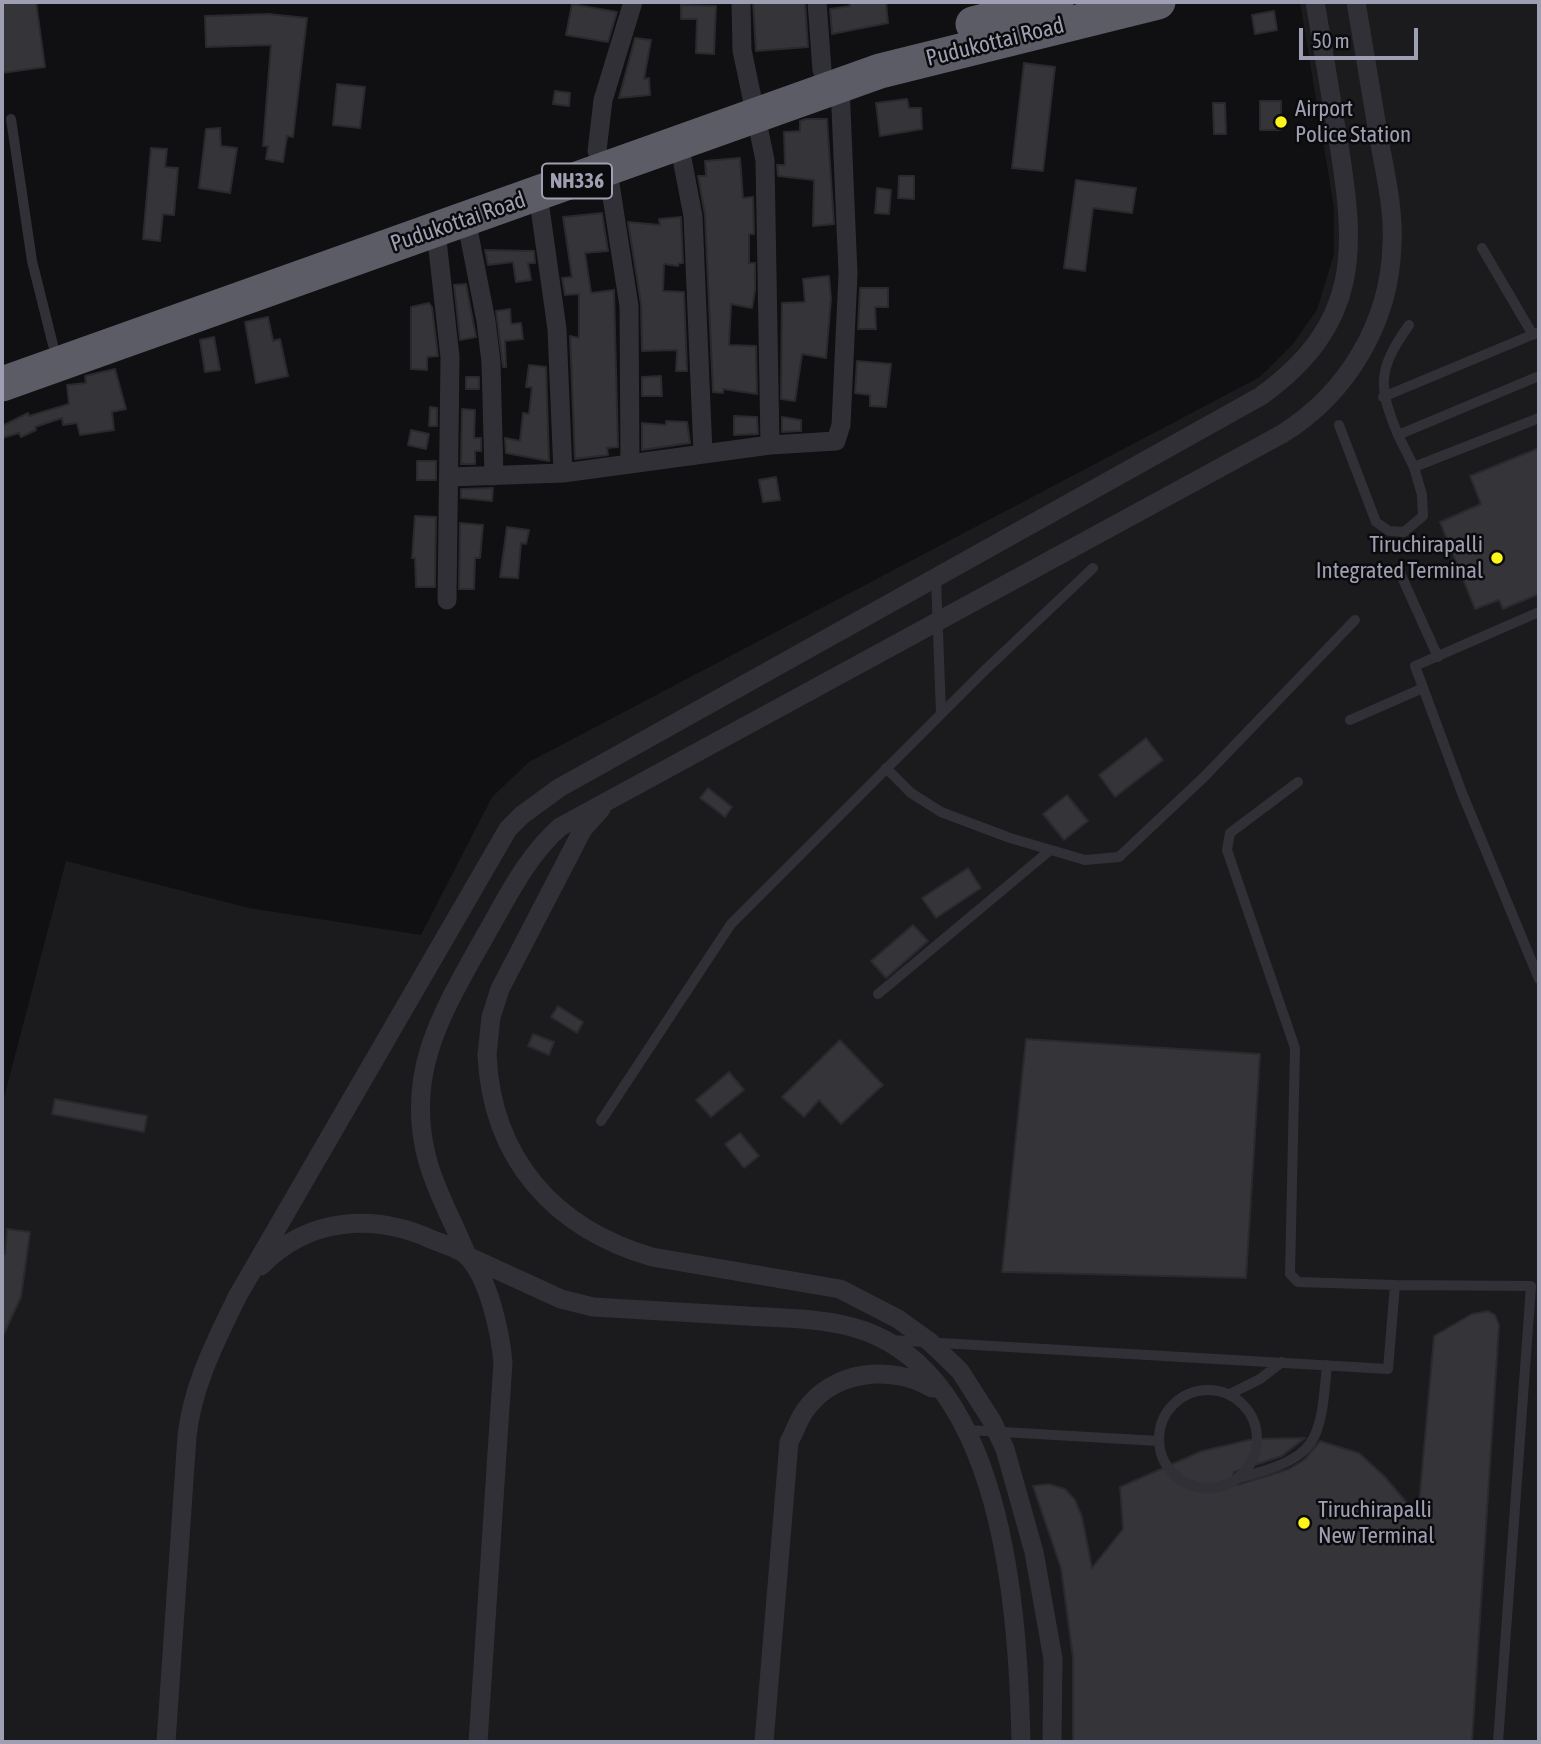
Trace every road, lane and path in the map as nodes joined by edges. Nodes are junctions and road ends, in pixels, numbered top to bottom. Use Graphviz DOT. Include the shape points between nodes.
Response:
graph roads {
  1 [pos="633,2"];
  2 [pos="741,2"];
  3 [pos="817,2"];
  4 [pos="1158,2"];
  5 [pos="1315,2"];
  6 [pos="1356,2"];
  7 [pos="1041,4"];
  8 [pos="831,78"];
  9 [pos="754,103"];
  10 [pos="11,119"];
  11 [pos="679,143"];
  12 [pos="602,161"];
  13 [pos="538,194"];
  14 [pos="451,225"];
  15 [pos="1482,248"];
  16 [pos="1409,325"];
  17 [pos="1536,334"];
  18 [pos="53,345"];
  19 [pos="2,363"];
  20 [pos="1539,376"];
  21 [pos="2,384"];
  22 [pos="1383,397"];
  23 [pos="1539,418"];
  24 [pos="1339,425"];
  25 [pos="1398,435"];
  26 [pos="771,445"];
  27 [pos="703,453"];
  28 [pos="630,464"];
  29 [pos="1414,467"];
  30 [pos="563,473"];
  31 [pos="494,476"];
  32 [pos="449,477"];
  33 [pos="1094,568"];
  34 [pos="1400,573"];
  35 [pos="936,578"];
  36 [pos="447,600"];
  37 [pos="1539,612"];
  38 [pos="1355,620"];
  39 [pos="938,621"];
  40 [pos="1438,657"];
  41 [pos="1423,688"];
  42 [pos="941,713"];
  43 [pos="1350,720"];
  44 [pos="886,768"];
  45 [pos="1298,782"];
  46 [pos="626,789"];
  47 [pos="1048,852"];
  48 [pos="1539,979"];
  49 [pos="878,994"];
  50 [pos="601,1121"];
  51 [pos="467,1256"];
  52 [pos="1395,1285"];
  53 [pos="237,1297"];
  54 [pos="885,1340"];
  55 [pos="1282,1362"];
  56 [pos="1327,1365"];
  57 [pos="1230,1394"];
  58 [pos="965,1425"];
  59 [pos="1158,1441"];
  60 [pos="1239,1478"];
  61 [pos="166,1742"];
  62 [pos="478,1742"];
  63 [pos="764,1742"];
  64 [pos="1021,1742"];
  65 [pos="1052,1742"];
  66 [pos="1499,1742"];
  1 -- 12 [label="street" via="603,100"];
  2 -- 9 [label="street" via="742,50"];
  3 -- 8 [label="street"];
  4 -- 8 [label="highway, Pudukottai Road / NH336" via="880,71"];
  5 -- 35 [label="street" via="1350,236 1345,276 1331,320 1302,360 1261,396"];
  6 -- 39 [label="street" via="1392,243 1382,307 1351,370 1317,409 1282,434"];
  7 -- 8 [label="highway, Pudukottai Road / NH336"];
  8 -- 9 [label="highway, Pudukottai Road / NH336"];
  8 -- 26 [label="street" via="848,274 841,425 836,441"];
  9 -- 11 [label="highway, Pudukottai Road / NH336"];
  9 -- 12 [label="highway, Pudukottai Road / NH336"];
  9 -- 26 [label="street" via="765,160"];
  10 -- 18 [label="lane" via="32,261"];
  11 -- 12 [label="highway, Pudukottai Road / NH336"];
  11 -- 27 [label="street" via="693,216"];
  12 -- 13 [label="highway, Pudukottai Road / NH336"];
  12 -- 18 [label="highway, Pudukottai Road / NH336"];
  12 -- 28 [label="street" via="629,306"];
  13 -- 14 [label="highway, Pudukottai Road / NH336"];
  13 -- 30 [label="street" via="556,329"];
  14 -- 21 [label="highway, Pudukottai Road / NH336"];
  14 -- 31 [label="street" via="486,321"];
  14 -- 32 [label="street"];
  15 -- 17 [label="lane"];
  16 -- 22 [label="lane" via="1389,360"];
  17 -- 22 [label="lane"];
  18 -- 19 [label="highway, Pudukottai Road / NH336"];
  20 -- 25 [label="lane"];
  22 -- 25 [label="lane"];
  23 -- 29 [label="lane"];
  24 -- 29 [label="lane" via="1376,522 1389,531 1404,532 1423,516"];
  25 -- 29 [label="lane"];
  26 -- 27 [label="street"];
  27 -- 28 [label="street"];
  28 -- 30 [label="street"];
  30 -- 31 [label="street"];
  31 -- 32 [label="street"];
  32 -- 36 [label="street"];
  33 -- 42 [label="lane"];
  34 -- 40 [label="lane"];
  35 -- 39 [label="lane"];
  35 -- 53 [label="street" via="559,788 522,815 493,853"];
  37 -- 40 [label="lane"];
  38 -- 47 [label="lane" via="1129,851 1098,860"];
  39 -- 42 [label="lane"];
  39 -- 46 [label="street"];
  40 -- 41 [label="lane" via="1415,666"];
  41 -- 43 [label="lane"];
  41 -- 48 [label="lane"];
  42 -- 44 [label="lane"];
  44 -- 47 [label="lane" via="911,793 941,812"];
  44 -- 50 [label="lane" via="731,924"];
  45 -- 52 [label="lane" via="1230,833 1227,849 1295,1048 1290,1273 1298,1282"];
  46 -- 51 [label="street" via="577,816 541,844 433,1033 423,1076 422,1131 428,1163"];
  46 -- 65 [label="street, bridge" via="583,829 500,989 487,1055 489,1089 509,1147 539,1191 580,1225 619,1246 652,1257 840,1289 898,1319 960,1371 1005,1449 1031,1540 1053,1659"];
  47 -- 49 [label="lane"];
  51 -- 53 [label="street" via="405,1229 361,1222 339,1224 318,1229 280,1249"];
  51 -- 54 [label="street" via="561,1299 593,1307 816,1320 853,1327"];
  51 -- 62 [label="street" via="496,1318 503,1362"];
  52 -- 56 [label="lane" via="1388,1369"];
  52 -- 66 [label="lane" via="1531,1286"];
  53 -- 61 [label="street" via="201,1371 190,1412"];
  54 -- 55 [label="lane"];
  54 -- 58 [label="street" via="945,1393"];
  55 -- 56 [label="lane"];
  55 -- 57 [label="lane" via="1260,1380"];
  56 -- 60 [label="lane" via="1323,1407 1307,1451 1294,1460"];
  57 -- 59 [label="lane" via="1197,1390 1181,1397 1160,1423"];
  57 -- 60 [label="lane" via="1244,1405 1257,1436 1252,1459"];
  58 -- 59 [label="lane"];
  58 -- 63 [label="street" via="954,1407 931,1387 889,1373 841,1381 804,1413 786,1459"];
  58 -- 64 [label="street" via="991,1496 1015,1620"];
  59 -- 60 [label="lane" via="1169,1470 1187,1484 1210,1488"];
}
